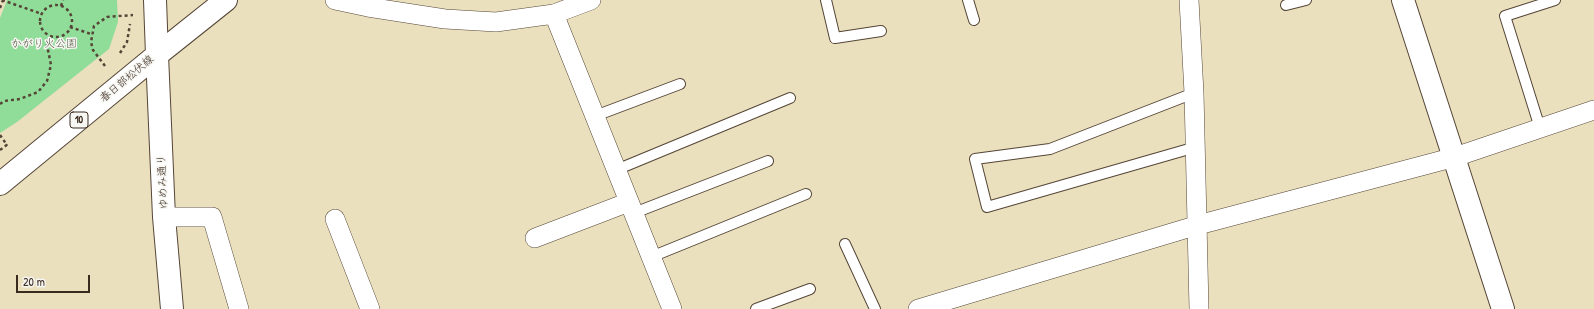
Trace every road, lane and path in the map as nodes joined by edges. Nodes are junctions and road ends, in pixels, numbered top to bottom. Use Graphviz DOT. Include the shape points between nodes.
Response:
graph roads {
  1 [pos="3,0"];
  2 [pos="63,0"];
  3 [pos="226,0"];
  4 [pos="335,0"];
  5 [pos="591,0"];
  6 [pos="826,0"];
  7 [pos="968,0"];
  8 [pos="1189,0"];
  9 [pos="1306,0"];
  10 [pos="1403,0"];
  11 [pos="1555,0"];
  12 [pos="1286,5"];
  13 [pos="61,6"];
  14 [pos="0,8"];
  15 [pos="131,8"];
  16 [pos="155,8"];
  17 [pos="42,14"];
  18 [pos="554,14"];
  19 [pos="131,15"];
  20 [pos="974,20"];
  21 [pos="70,27"];
  22 [pos="881,31"];
  23 [pos="92,34"];
  24 [pos="50,36"];
  25 [pos="157,54"];
  26 [pos="119,55"];
  27 [pos="110,62"];
  28 [pos="105,66"];
  29 [pos="99,71"];
  30 [pos="680,84"];
  31 [pos="120,85"];
  32 [pos="1194,93"];
  33 [pos="790,98"];
  34 [pos="0,104"];
  35 [pos="1594,110"];
  36 [pos="595,116"];
  37 [pos="1540,128"];
  38 [pos="0,135"];
  39 [pos="13,140"];
  40 [pos="7,145"];
  41 [pos="1196,147"];
  42 [pos="0,150"];
  43 [pos="1455,157"];
  44 [pos="768,161"];
  45 [pos="616,170"];
  46 [pos="0,184"];
  47 [pos="806,194"];
  48 [pos="632,208"];
  49 [pos="164,217"];
  50 [pos="335,219"];
  51 [pos="1198,225"];
  52 [pos="535,238"];
  53 [pos="844,244"];
  54 [pos="651,257"];
  55 [pos="810,289"];
  56 [pos="172,309"];
  57 [pos="239,309"];
  58 [pos="370,309"];
  59 [pos="672,309"];
  60 [pos="756,309"];
  61 [pos="875,309"];
  62 [pos="918,309"];
  63 [pos="1199,309"];
  64 [pos="1503,309"];
  1 -- 14 [label="path"];
  1 -- 17 [label="path"];
  2 -- 13 [label="path"];
  3 -- 25 [label="street"];
  4 -- 18 [label="street" via="445,19 496,22"];
  5 -- 18 [label="street"];
  6 -- 22 [label="lane" via="835,38"];
  7 -- 20 [label="lane"];
  8 -- 32 [label="street"];
  9 -- 12 [label="lane"];
  10 -- 43 [label="street"];
  11 -- 37 [label="lane" via="1505,16"];
  13 -- 17 [label="path" via="49,7"];
  13 -- 21 [label="path" via="71,15"];
  15 -- 19 [label="path"];
  16 -- 19 [label="path"];
  16 -- 25 [label="street, 春日部松伏線"];
  17 -- 24 [label="path" via="42,29"];
  18 -- 36 [label="street"];
  19 -- 23 [label="path" via="107,16 94,26"];
  19 -- 26 [label="path" via="127,42"];
  21 -- 23 [label="path"];
  21 -- 24 [label="path" via="61,36"];
  23 -- 28 [label="path" via="93,50"];
  24 -- 34 [label="path" via="47,45 50,65 47,81 38,92"];
  25 -- 31 [label="street, 春日部松伏線 / 10"];
  25 -- 49 [label="street, ゆめみ通り"];
  27 -- 28 [label="path"];
  28 -- 29 [label="path"];
  28 -- 31 [label="path"];
  30 -- 36 [label="lane"];
  31 -- 46 [label="street, 春日部松伏線 / 10"];
  32 -- 41 [label="street"];
  32 -- 41 [label="lane" via="1050,149 976,158 987,207"];
  33 -- 45 [label="lane"];
  35 -- 37 [label="street"];
  36 -- 45 [label="street"];
  37 -- 43 [label="street"];
  38 -- 40 [label="path"];
  39 -- 40 [label="path"];
  40 -- 42 [label="path"];
  41 -- 51 [label="street"];
  43 -- 51 [label="street"];
  43 -- 64 [label="street"];
  44 -- 48 [label="lane"];
  45 -- 48 [label="street"];
  47 -- 54 [label="lane"];
  48 -- 52 [label="street"];
  48 -- 54 [label="street"];
  49 -- 56 [label="street, ゆめみ通り"];
  49 -- 57 [label="street" via="212,217"];
  50 -- 58 [label="street"];
  51 -- 62 [label="street"];
  51 -- 63 [label="street"];
  53 -- 61 [label="lane"];
  54 -- 59 [label="street"];
  55 -- 60 [label="lane"];
}
